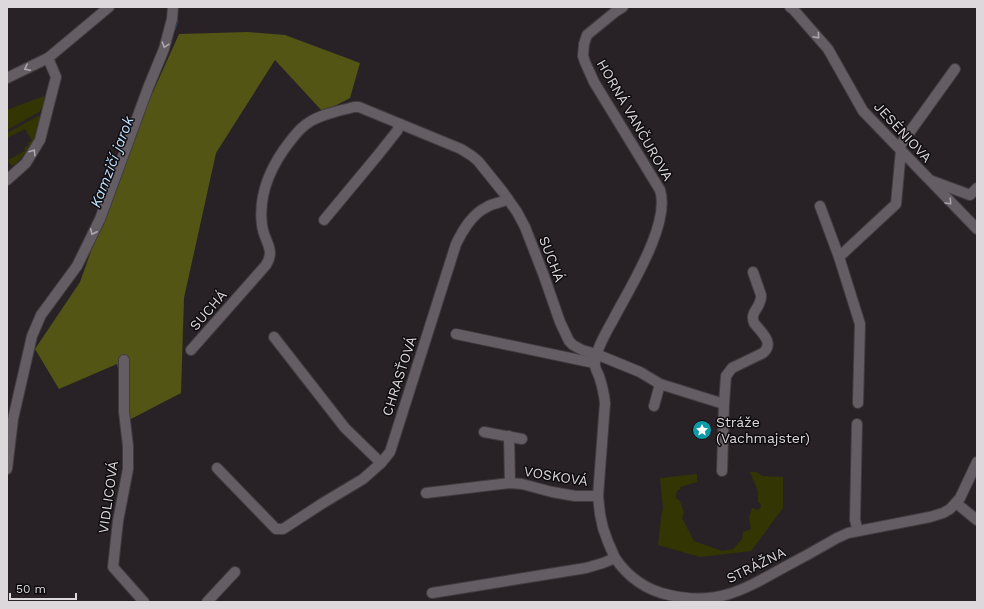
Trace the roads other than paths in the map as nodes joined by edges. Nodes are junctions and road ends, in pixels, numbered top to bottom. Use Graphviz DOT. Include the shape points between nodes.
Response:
graph roads {
  1 [pos="110,7"];
  2 [pos="173,7"];
  3 [pos="623,7"];
  4 [pos="790,7"];
  5 [pos="48,58"];
  6 [pos="955,69"];
  7 [pos="7,78"];
  8 [pos="400,124"];
  9 [pos="900,148"];
  10 [pos="919,169"];
  11 [pos="898,178"];
  12 [pos="7,180"];
  13 [pos="930,180"];
  14 [pos="977,188"];
  15 [pos="508,199"];
  16 [pos="820,206"];
  17 [pos="324,220"];
  18 [pos="977,229"];
  19 [pos="839,257"];
  20 [pos="753,272"];
  21 [pos="456,334"];
  22 [pos="274,337"];
  23 [pos="191,350"];
  24 [pos="595,359"];
  25 [pos="124,360"];
  26 [pos="660,384"];
  27 [pos="858,403"];
  28 [pos="724,404"];
  29 [pos="654,406"];
  30 [pos="857,424"];
  31 [pos="484,432"];
  32 [pos="509,436"];
  33 [pos="522,439"];
  34 [pos="977,462"];
  35 [pos="381,463"];
  36 [pos="216,468"];
  37 [pos="7,469"];
  38 [pos="722,471"];
  39 [pos="510,484"];
  40 [pos="426,493"];
  41 [pos="598,496"];
  42 [pos="956,503"];
  43 [pos="977,520"];
  44 [pos="858,531"];
  45 [pos="615,558"];
  46 [pos="235,572"];
  47 [pos="432,593"];
  48 [pos="144,602"];
  49 [pos="207,602"];
  1 -- 5 [label="street"];
  2 -- 37 [label="street, one-way" via="164,49 100,218 77,266 41,315 32,336 12,419"];
  3 -- 24 [label="street, HORNÁ VANČUROVA" via="588,34 583,56 594,82 660,190 662,201 656,234 645,261 608,329"];
  4 -- 9 [label="street, JESÉNIOVA, one-way" via="828,49 863,111"];
  5 -- 7 [label="street, one-way"];
  12 -- 5 [label="street, one-way" via="26,163 40,140 56,77"];
  6 -- 9 [label="street"];
  8 -- 15 [label="street, SUCHÁ" via="467,152 478,161"];
  8 -- 17 [label="street"];
  8 -- 23 [label="street, SUCHÁ" via="363,108 354,107 317,118 301,128 277,160 264,194 262,226 270,257"];
  9 -- 10 [label="street, JESÉNIOVA"];
  9 -- 11 [label="street"];
  10 -- 11 [label="street" via="908,169"];
  10 -- 13 [label="street, JESÉNIOVA"];
  11 -- 19 [label="street" via="896,204"];
  13 -- 14 [label="street" via="970,195"];
  13 -- 18 [label="street, JESÉNIOVA, one-way"];
  15 -- 24 [label="street, SUCHÁ" via="524,227 569,341"];
  15 -- 35 [label="street, CHRASŤOVÁ" via="479,212 456,244 390,452"];
  16 -- 19 [label="street"];
  19 -- 27 [label="street" via="860,324"];
  20 -- 28 [label="street" via="762,299 753,320 767,339 768,346 763,353 732,368 728,373 725,379"];
  21 -- 24 [label="street"];
  22 -- 35 [label="street" via="345,428"];
  24 -- 26 [label="street, SUCHÁ" via="640,372"];
  24 -- 41 [label="street" via="605,403"];
  25 -- 48 [label="street, VIDLICOVÁ" via="128,469 118,521 113,567"];
  26 -- 28 [label="street, SUCHÁ"];
  26 -- 29 [label="street"];
  28 -- 38 [label="street"];
  30 -- 44 [label="street" via="855,520"];
  31 -- 32 [label="street"];
  32 -- 33 [label="street"];
  32 -- 39 [label="street, VOSKOVÁ"];
  34 -- 42 [label="street, STRÁŽNA"];
  35 -- 36 [label="street, CHRASŤOVÁ" via="363,479 283,529 276,529"];
  39 -- 40 [label="street, VOSKOVÁ"];
  39 -- 41 [label="street, VOSKOVÁ" via="522,484 565,495"];
  41 -- 45 [label="street" via="603,528"];
  42 -- 43 [label="street"];
  42 -- 44 [label="street, STRÁŽNA" via="943,513 930,517"];
  44 -- 45 [label="street, STRÁŽNA" via="837,538 747,588 713,598 697,599 662,594 629,575"];
  45 -- 47 [label="street" via="586,568"];
  46 -- 49 [label="street"];
}
